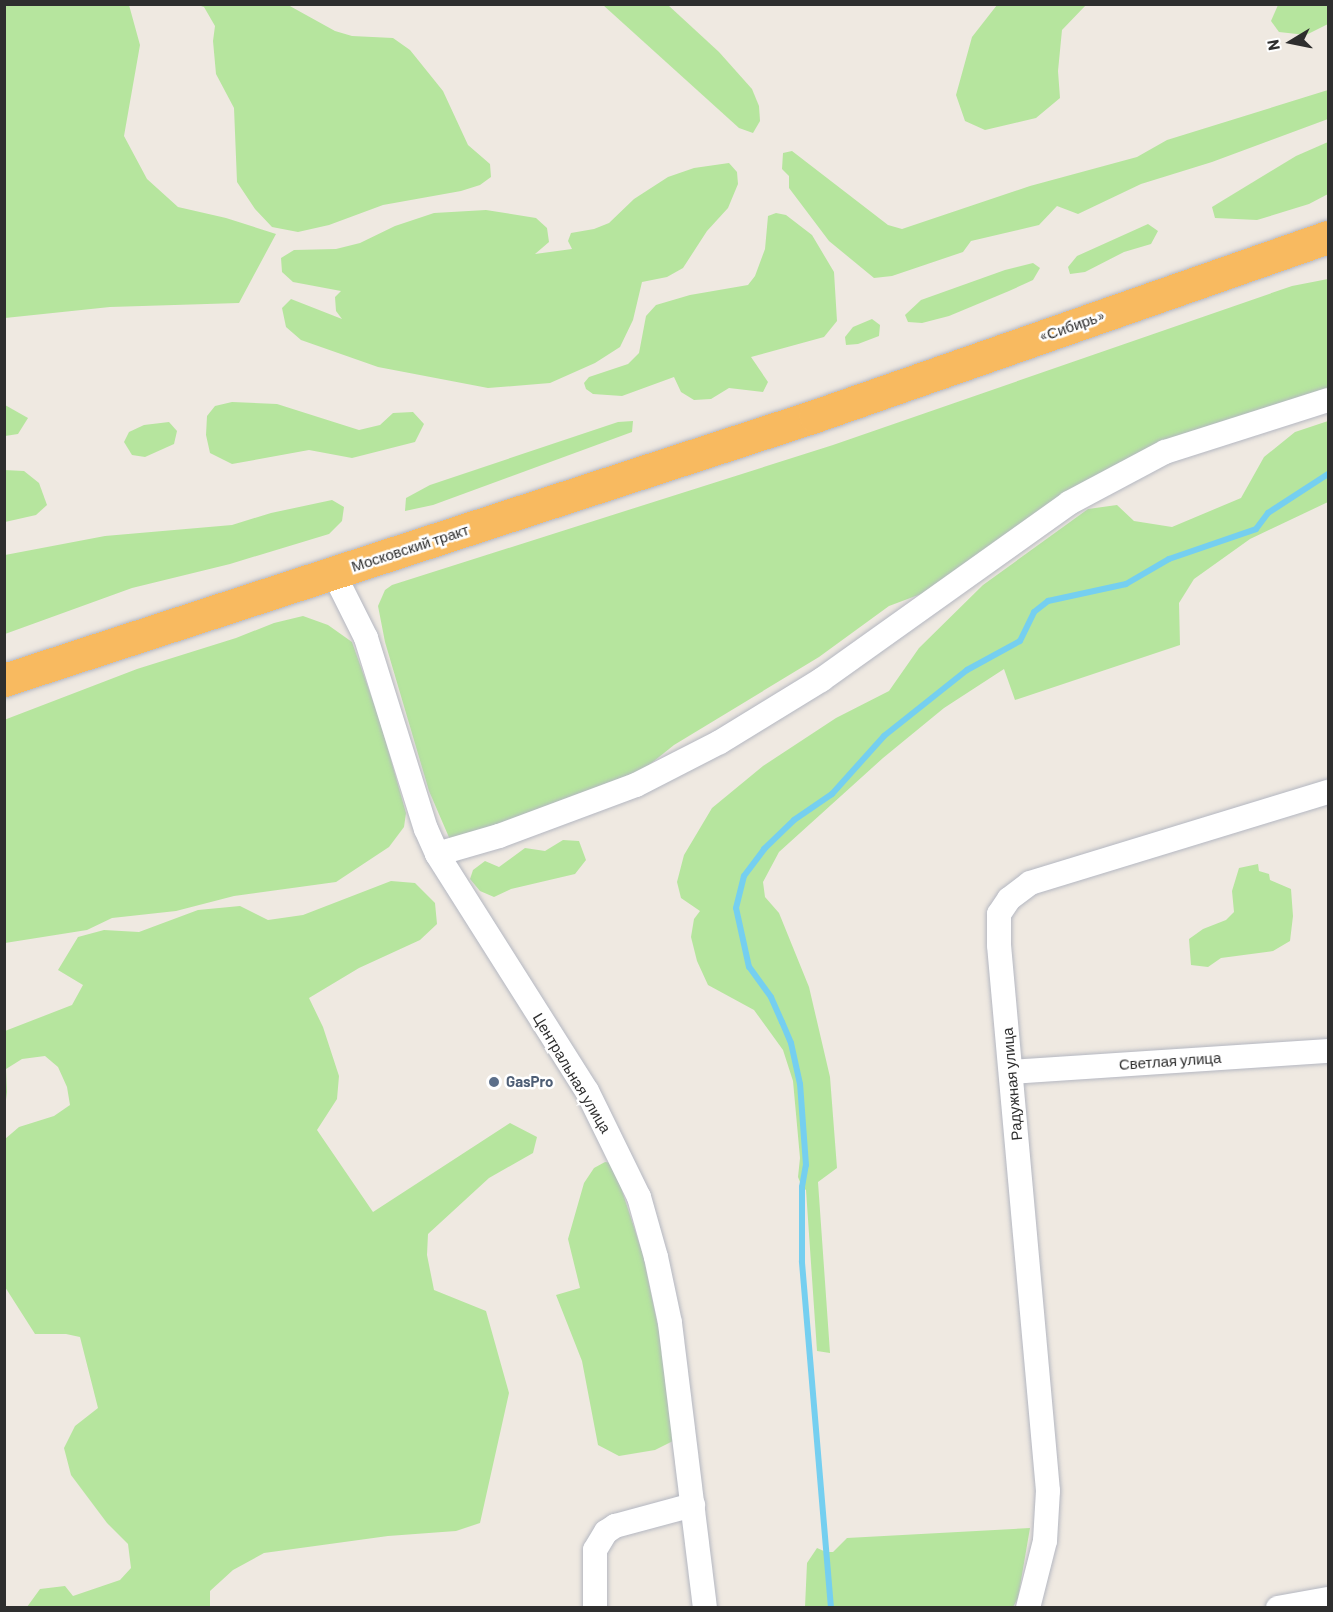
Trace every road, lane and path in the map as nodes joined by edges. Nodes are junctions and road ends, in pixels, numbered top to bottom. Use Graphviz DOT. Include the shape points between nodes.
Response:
graph roads {
  1 [pos="1329,237"];
  2 [pos="1329,400"];
  3 [pos="815,416"];
  4 [pos="333,572"];
  5 [pos="4,680"];
  6 [pos="1329,792"];
  7 [pos="437,854"];
  8 [pos="1329,1051"];
  9 [pos="1011,1072"];
  10 [pos="693,1504"];
  11 [pos="1329,1599"];
  12 [pos="596,1608"];
  13 [pos="705,1608"];
  14 [pos="1028,1608"];
  15 [pos="1278,1608"];
  1 -- 3 [label="highway, «Сибирь»"];
  2 -- 7 [label="street" via="1165,452 1069,503 821,680 720,742 636,785 499,836"];
  3 -- 4 [label="highway, Московский тракт"];
  4 -- 5 [label="highway, Московский тракт"];
  4 -- 7 [label="street, Центральная улица" via="366,638"];
  6 -- 9 [label="street, Радужная улица" via="1030,883 1009,899 999,914"];
  7 -- 10 [label="street, Центральная улица" via="587,1091 639,1197 670,1323"];
  8 -- 9 [label="street, Светлая улица"];
  9 -- 14 [label="street, Радужная улица" via="1048,1491 1045,1541"];
  10 -- 12 [label="street" via="615,1526 599,1540 595,1561"];
  10 -- 13 [label="street, Центральная улица"];
  11 -- 15 [label="street"];
}
